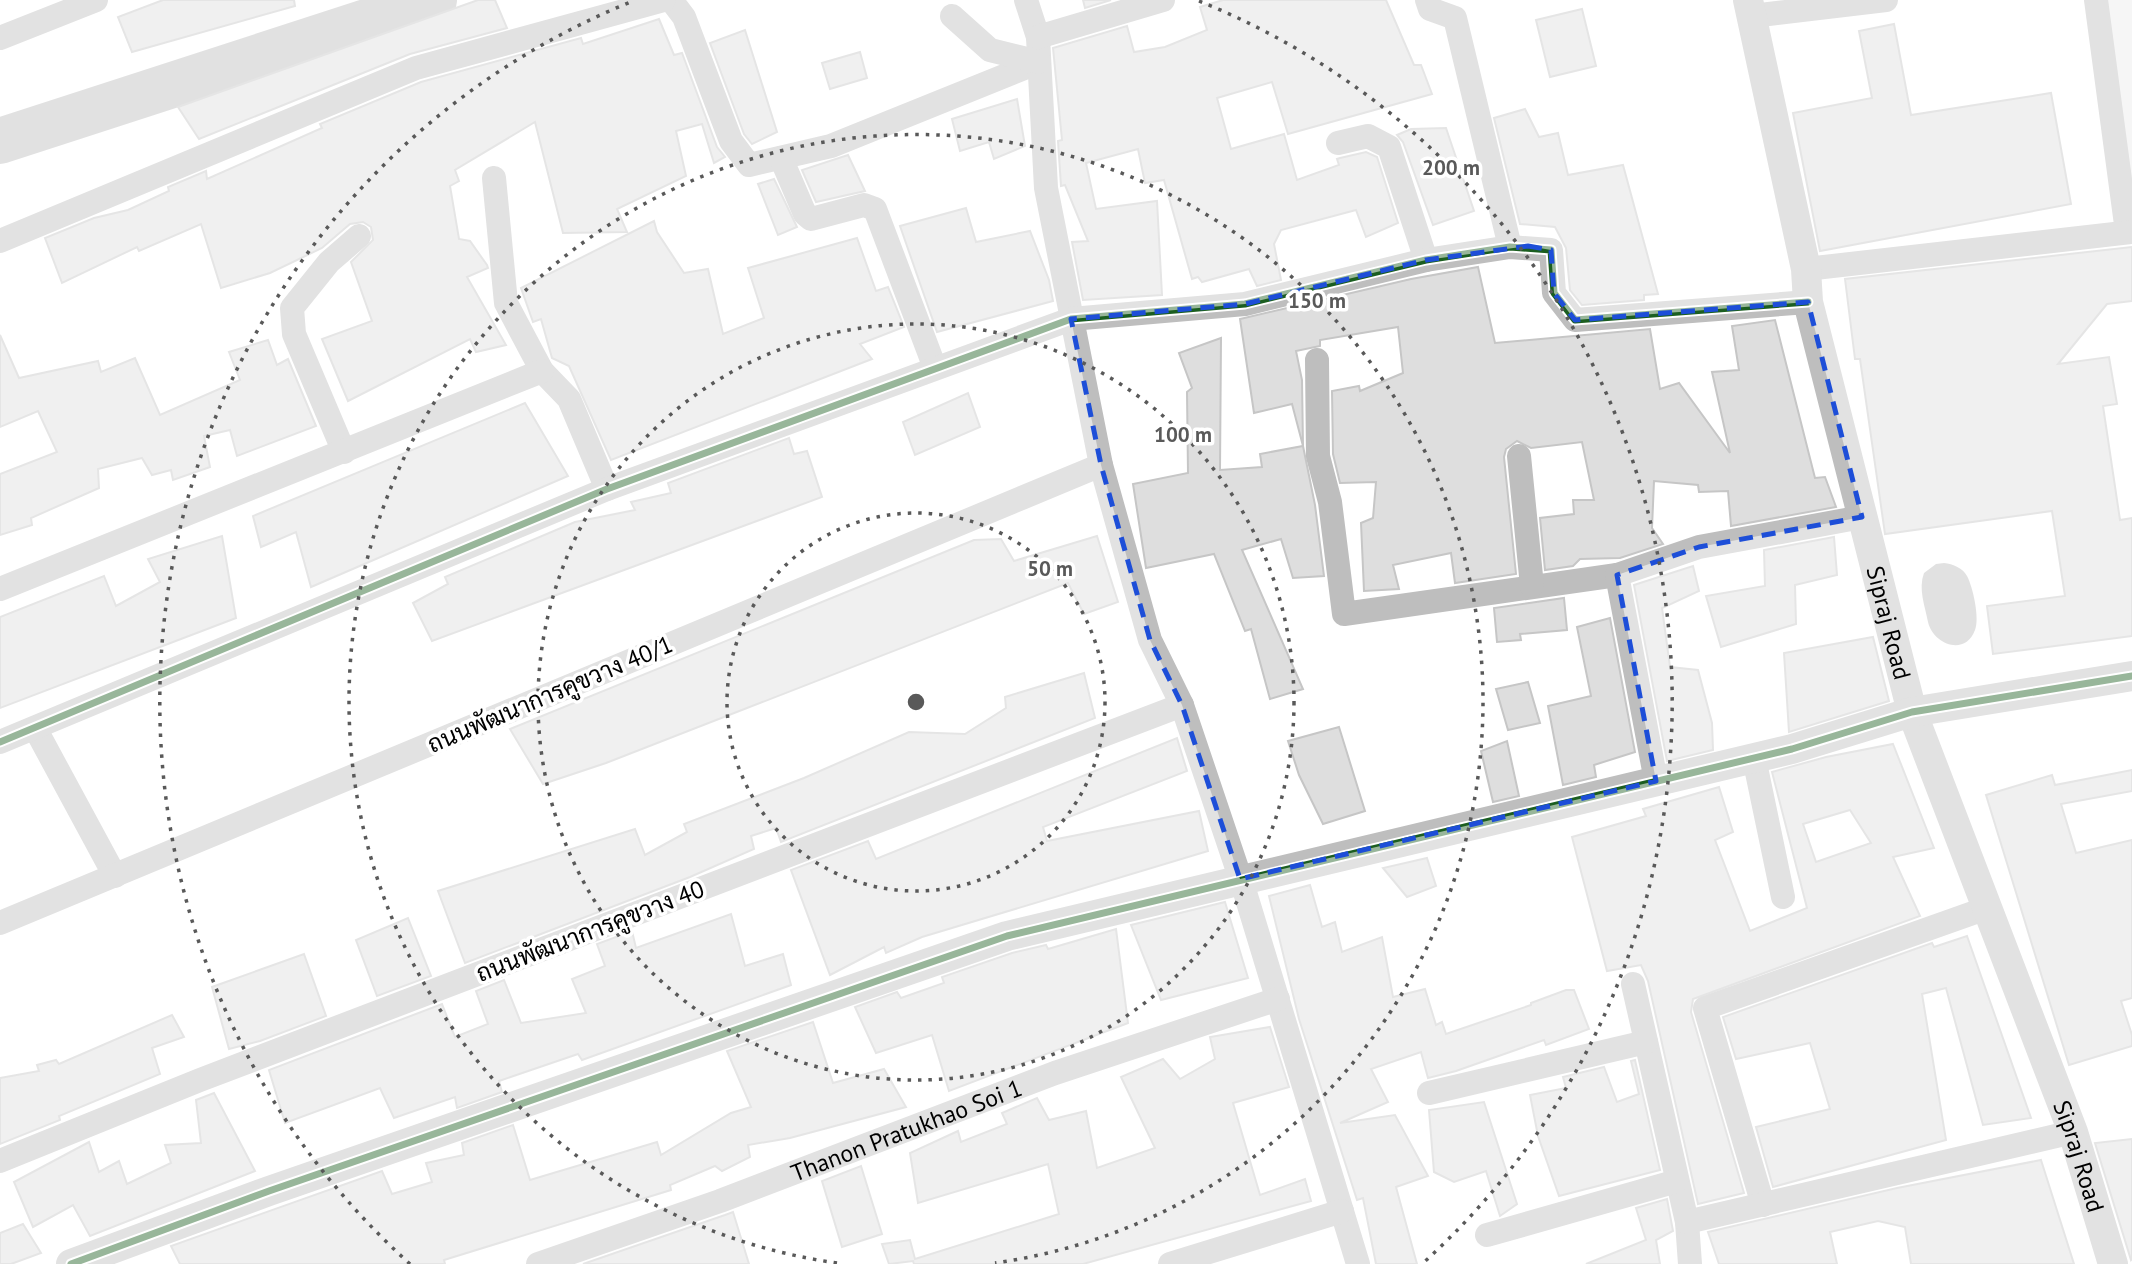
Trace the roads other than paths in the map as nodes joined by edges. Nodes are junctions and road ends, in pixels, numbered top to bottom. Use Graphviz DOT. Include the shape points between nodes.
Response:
graph roads {
  1 [pos="96,0"];
  2 [pos="664,0"];
  3 [pos="671,0"];
  4 [pos="1026,0"];
  5 [pos="1163,0"];
  6 [pos="1427,0"];
  7 [pos="1886,0"];
  8 [pos="2096,0"];
  9 [pos="1750,8"];
  10 [pos="952,16"];
  11 [pos="0,38"];
  12 [pos="1039,50"];
  13 [pos="1338,143"];
  14 [pos="781,158"];
  15 [pos="494,178"];
  16 [pos="2130,232"];
  17 [pos="359,236"];
  18 [pos="0,240"];
  19 [pos="1510,247"];
  20 [pos="1426,260"];
  21 [pos="1805,269"];
  22 [pos="1808,302"];
  23 [pos="1071,319"];
  24 [pos="1317,360"];
  25 [pos="935,369"];
  26 [pos="542,371"];
  27 [pos="344,452"];
  28 [pos="1519,456"];
  29 [pos="1101,465"];
  30 [pos="607,489"];
  31 [pos="1862,517"];
  32 [pos="1616,575"];
  33 [pos="1532,586"];
  34 [pos="0,589"];
  35 [pos="2132,676"];
  36 [pos="1182,705"];
  37 [pos="1912,712"];
  38 [pos="35,727"];
  39 [pos="0,742"];
  40 [pos="1754,758"];
  41 [pos="1656,781"];
  42 [pos="116,876"];
  43 [pos="1240,879"];
  44 [pos="1783,897"];
  45 [pos="1987,908"];
  46 [pos="0,923"];
  47 [pos="1633,984"];
  48 [pos="1278,999"];
  49 [pos="1646,1042"];
  50 [pos="1429,1093"];
  51 [pos="2073,1132"];
  52 [pos="0,1161"];
  53 [pos="1677,1181"];
  54 [pos="1763,1205"];
  55 [pos="1342,1211"];
  56 [pos="1687,1222"];
  57 [pos="1487,1235"];
  58 [pos="71,1264"];
  59 [pos="538,1264"];
  60 [pos="1170,1264"];
  61 [pos="1358,1264"];
  62 [pos="1689,1264"];
  63 [pos="2113,1264"];
  1 -- 11 [label="street"];
  2 -- 18 [label="street" via="416,68"];
  3 -- 14 [label="street" via="684,18 731,141 742,157 749,165"];
  4 -- 12 [label="street"];
  5 -- 12 [label="street"];
  6 -- 19 [label="street" via="1430,9 1455,19"];
  7 -- 9 [label="street"];
  8 -- 16 [label="street"];
  9 -- 21 [label="street, Sipraj Road"];
  10 -- 12 [label="street" via="990,50"];
  12 -- 14 [label="street" via="831,146"];
  12 -- 23 [label="street" via="1046,188"];
  13 -- 20 [label="street" via="1368,136 1389,147"];
  14 -- 25 [label="street" via="811,219 864,205 875,209"];
  15 -- 26 [label="street" via="506,303"];
  16 -- 21 [label="street"];
  17 -- 27 [label="street" via="329,262 292,307 294,334"];
  19 -- 20 [label="street"];
  19 -- 22 [label="street" via="1551,250 1554,293 1575,320"];
  20 -- 23 [label="street" via="1245,304"];
  21 -- 22 [label="street, Sipraj Road"];
  22 -- 31 [label="street, Sipraj Road"];
  23 -- 25 [label="street"];
  23 -- 29 [label="street"];
  24 -- 33 [label="street" via="1318,456 1330,502 1344,614"];
  25 -- 30 [label="street"];
  26 -- 27 [label="street"];
  26 -- 30 [label="street" via="569,399"];
  27 -- 34 [label="street"];
  28 -- 33 [label="street"];
  29 -- 36 [label="street" via="1150,640"];
  29 -- 42 [label="street, ถนนพัฒนาการคูขวาง 40/1"];
  30 -- 38 [label="street"];
  31 -- 32 [label="street" via="1699,547"];
  31 -- 37 [label="street, Sipraj Road"];
  32 -- 33 [label="street"];
  32 -- 41 [label="street"];
  35 -- 37 [label="street"];
  36 -- 43 [label="street"];
  36 -- 52 [label="street, ถนนพัฒนาการคูขวาง 40" via="200,1080"];
  37 -- 40 [label="street"];
  37 -- 45 [label="street, Sipraj Road"];
  38 -- 39 [label="street"];
  38 -- 42 [label="street"];
  40 -- 41 [label="street"];
  40 -- 44 [label="street"];
  41 -- 43 [label="street"];
  42 -- 46 [label="street, ถนนพัฒนาการคูขวาง 40/1"];
  43 -- 48 [label="street"];
  43 -- 58 [label="street" via="1007,936"];
  45 -- 51 [label="street, Sipraj Road"];
  45 -- 54 [label="street" via="1706,1008"];
  47 -- 49 [label="street"];
  48 -- 55 [label="street"];
  48 -- 59 [label="street, Thanon Pratukhao Soi 1" via="1055,1073 720,1201"];
  49 -- 50 [label="street"];
  49 -- 53 [label="street"];
  51 -- 54 [label="street"];
  51 -- 63 [label="street, Sipraj Road"];
  53 -- 56 [label="street"];
  53 -- 57 [label="street"];
  54 -- 56 [label="street"];
  55 -- 60 [label="street"];
  55 -- 61 [label="street"];
  56 -- 62 [label="street"];
}
